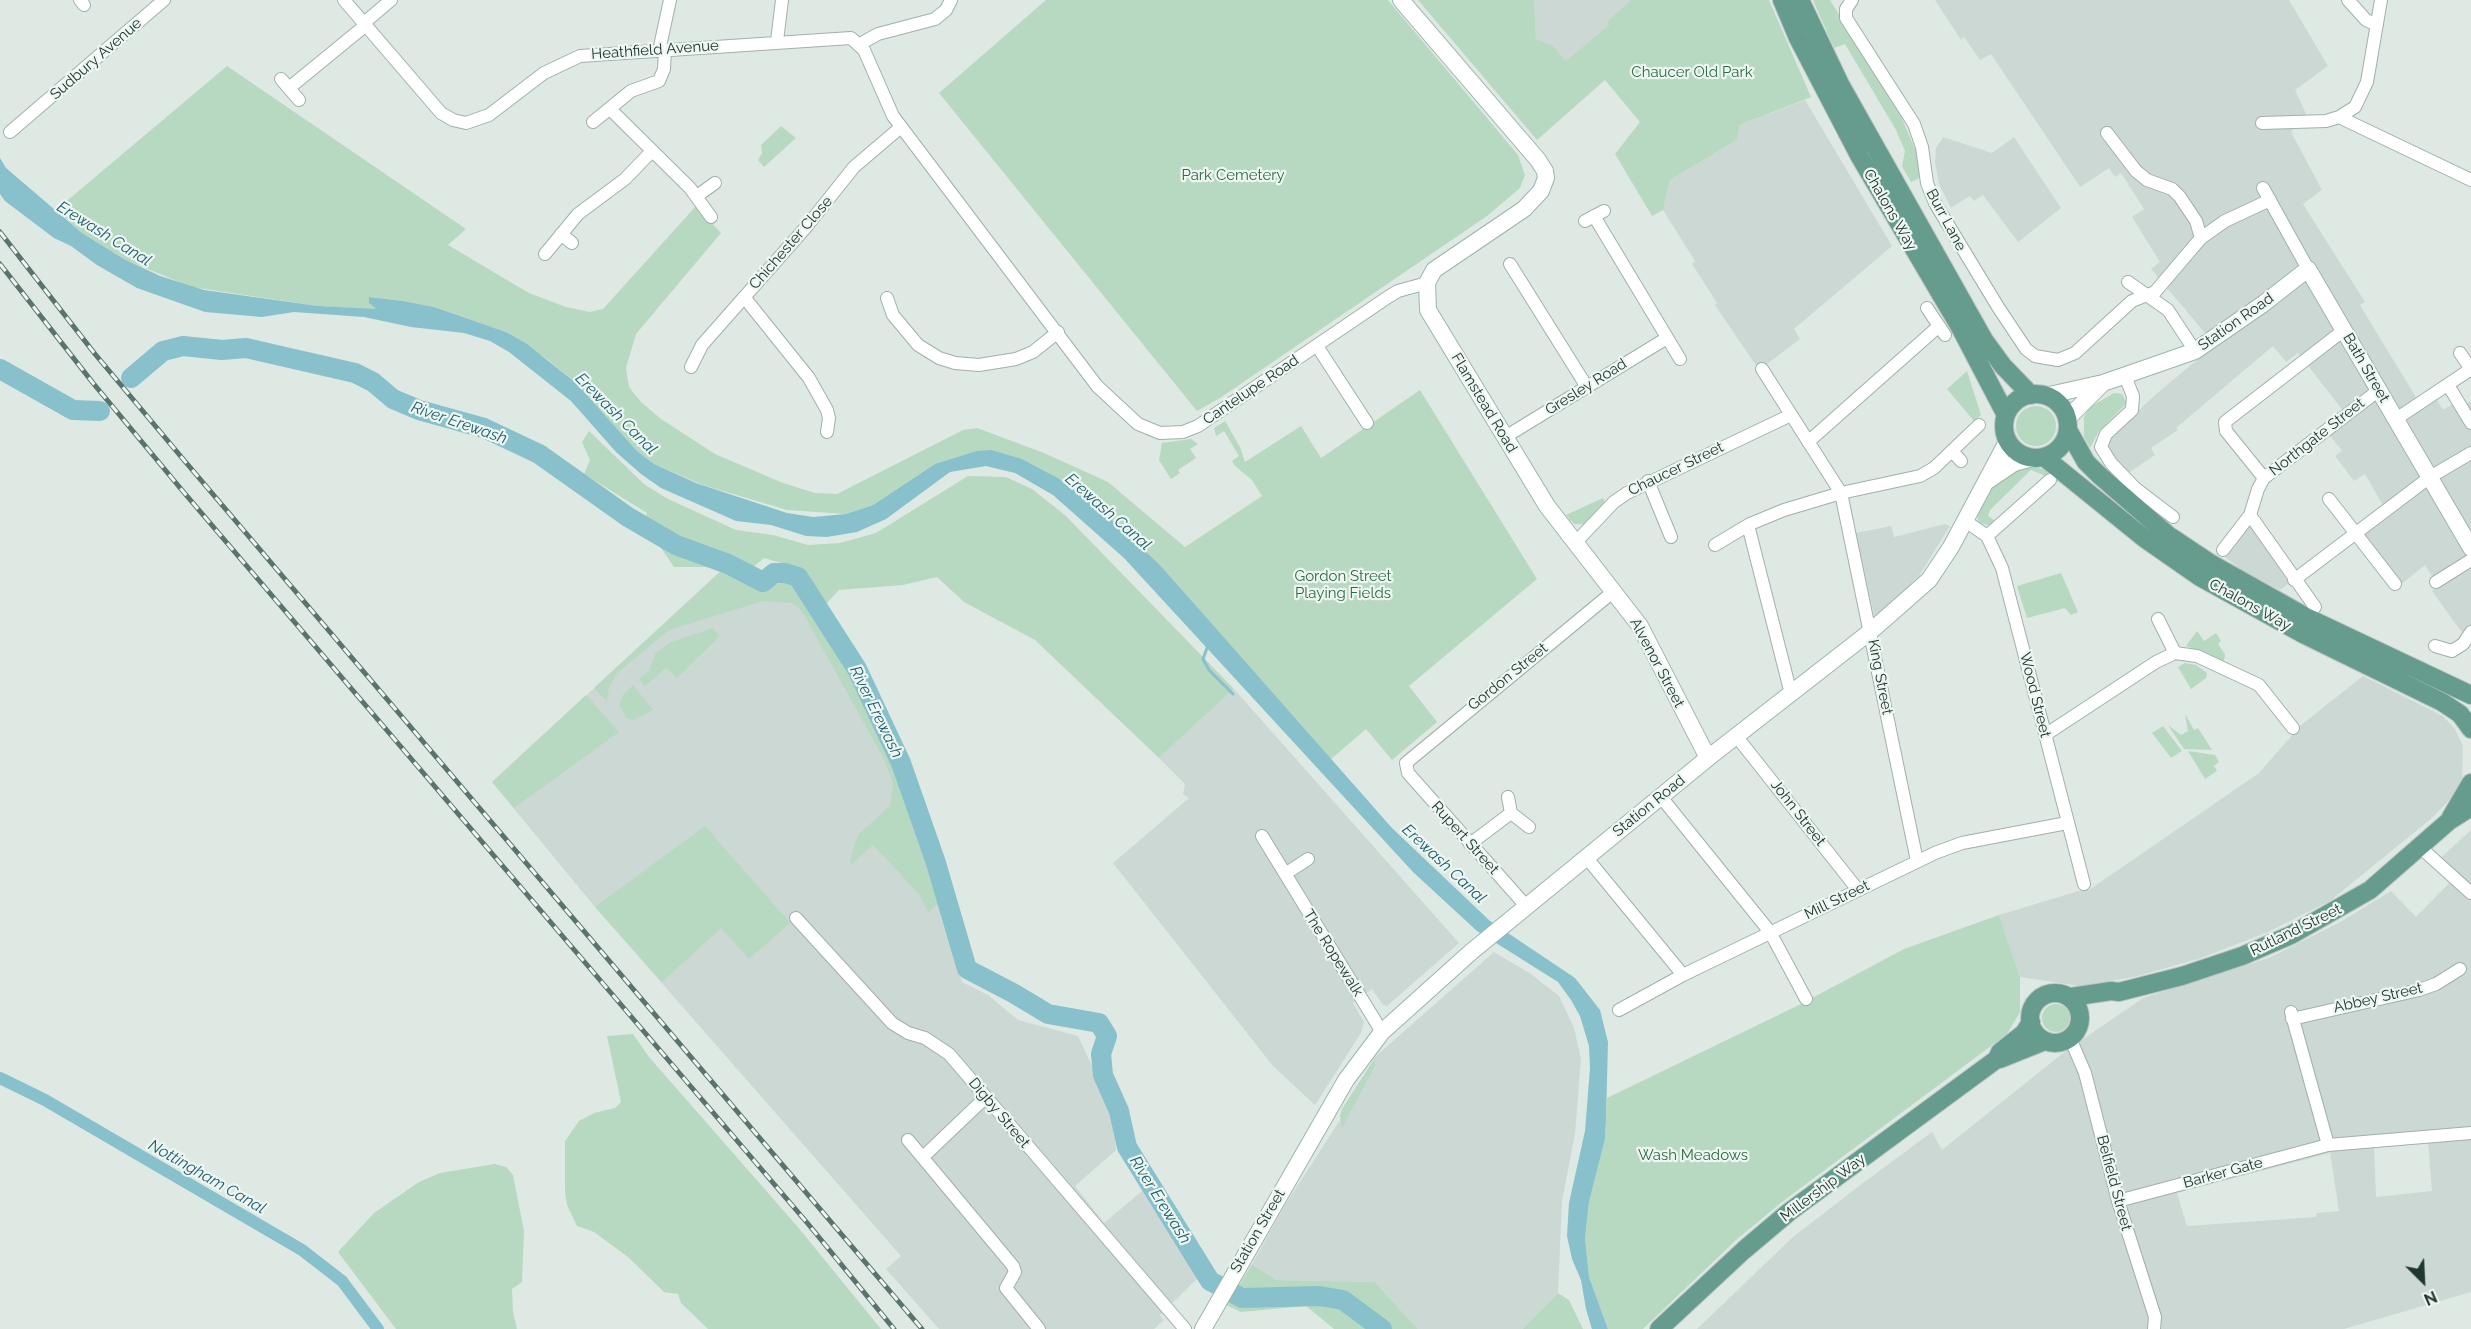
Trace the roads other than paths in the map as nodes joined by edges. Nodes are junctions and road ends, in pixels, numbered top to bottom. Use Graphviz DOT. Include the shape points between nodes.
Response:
graph roads {
  1 [pos="164,0"];
  2 [pos="344,0"];
  3 [pos="391,0"];
  4 [pos="670,0"];
  5 [pos="782,0"];
  6 [pos="951,0"];
  7 [pos="1401,0"];
  8 [pos="1782,0"];
  9 [pos="1800,0"];
  10 [pos="1852,0"];
  11 [pos="2348,0"];
  12 [pos="2381,0"];
  13 [pos="365,24"];
  14 [pos="2377,24"];
  15 [pos="777,41"];
  16 [pos="860,44"];
  17 [pos="662,50"];
  18 [pos="299,100"];
  19 [pos="610,109"];
  20 [pos="28,117"];
  21 [pos="2339,117"];
  22 [pos="593,122"];
  23 [pos="2262,123"];
  24 [pos="901,127"];
  25 [pos="37,128"];
  26 [pos="10,132"];
  27 [pos="2107,133"];
  28 [pos="652,151"];
  29 [pos="2471,180"];
  30 [pos="716,183"];
  31 [pos="2263,188"];
  32 [pos="697,196"];
  33 [pos="2270,200"];
  34 [pos="1594,216"];
  35 [pos="711,217"];
  36 [pos="561,234"];
  37 [pos="2201,238"];
  38 [pos="572,243"];
  39 [pos="546,254"];
  40 [pos="1510,264"];
  41 [pos="2308,268"];
  42 [pos="2128,282"];
  43 [pos="1427,283"];
  44 [pos="2148,295"];
  45 [pos="744,297"];
  46 [pos="886,298"];
  47 [pos="1927,308"];
  48 [pos="2344,330"];
  49 [pos="1058,332"];
  50 [pos="1667,338"];
  51 [pos="1317,346"];
  52 [pos="2195,351"];
  53 [pos="2460,353"];
  54 [pos="1680,359"];
  55 [pos="690,367"];
  56 [pos="1762,369"];
  57 [pos="2471,369"];
  58 [pos="2125,376"];
  59 [pos="2103,383"];
  60 [pos="2448,385"];
  61 [pos="1587,387"];
  62 [pos="2379,390"];
  63 [pos="2038,395"];
  64 [pos="1791,415"];
  65 [pos="2006,415"];
  66 [pos="2396,419"];
  67 [pos="1367,423"];
  68 [pos="2471,423"];
  69 [pos="2068,424"];
  70 [pos="1979,425"];
  71 [pos="827,432"];
  72 [pos="1505,437"];
  73 [pos="2008,440"];
  74 [pos="1808,442"];
  75 [pos="1952,451"];
  76 [pos="2471,453"];
  77 [pos="2038,457"];
  78 [pos="1961,461"];
  79 [pos="2430,477"];
  80 [pos="2264,478"];
  81 [pos="2050,480"];
  82 [pos="1648,481"];
  83 [pos="1984,484"];
  84 [pos="1841,493"];
  85 [pos="2329,499"];
  86 [pos="2250,515"];
  87 [pos="1556,517"];
  88 [pos="2173,517"];
  89 [pos="1964,520"];
  90 [pos="1748,525"];
  91 [pos="2355,532"];
  92 [pos="1987,536"];
  93 [pos="1671,537"];
  94 [pos="1575,543"];
  95 [pos="1715,545"];
  96 [pos="2471,548"];
  97 [pos="2223,550"];
  98 [pos="2471,560"];
  99 [pos="2294,580"];
  100 [pos="2436,582"];
  101 [pos="2394,584"];
  102 [pos="1614,591"];
  103 [pos="2315,607"];
  104 [pos="2158,619"];
  105 [pos="1871,631"];
  106 [pos="2471,632"];
  107 [pos="2435,646"];
  108 [pos="2175,653"];
  109 [pos="1791,694"];
  110 [pos="2471,695"];
  111 [pos="2293,728"];
  112 [pos="2471,729"];
  113 [pos="2045,735"];
  114 [pos="1737,737"];
  115 [pos="1708,758"];
  116 [pos="1406,767"];
  117 [pos="2471,783"];
  118 [pos="1508,797"];
  119 [pos="1661,797"];
  120 [pos="2471,807"];
  121 [pos="1511,813"];
  122 [pos="2448,821"];
  123 [pos="2067,823"];
  124 [pos="1529,827"];
  125 [pos="1262,836"];
  126 [pos="1470,844"];
  127 [pos="2421,848"];
  128 [pos="1586,857"];
  129 [pos="1308,859"];
  130 [pos="1917,861"];
  131 [pos="1285,874"];
  132 [pos="2084,884"];
  133 [pos="1858,890"];
  134 [pos="2471,893"];
  135 [pos="1527,907"];
  136 [pos="796,918"];
  137 [pos="1770,932"];
  138 [pos="2460,969"];
  139 [pos="1683,975"];
  140 [pos="2119,992"];
  141 [pos="2071,997"];
  142 [pos="1806,999"];
  143 [pos="1619,1010"];
  144 [pos="2081,1016"];
  145 [pos="2031,1022"];
  146 [pos="1382,1032"];
  147 [pos="2070,1038"];
  148 [pos="2045,1041"];
  149 [pos="1997,1059"];
  150 [pos="986,1097"];
  151 [pos="1314,1133"];
  152 [pos="2471,1133"];
  153 [pos="908,1140"];
  154 [pos="2328,1145"];
  155 [pos="922,1157"];
  156 [pos="2118,1201"];
  157 [pos="1039,1329"];
  158 [pos="1185,1329"];
  159 [pos="1203,1329"];
  160 [pos="1659,1329"];
  161 [pos="2154,1329"];
  1 -- 20 [label="street, Sudbury Avenue"];
  2 -- 13 [label="street, Heathfield Avenue"];
  3 -- 13 [label="street"];
  4 -- 17 [label="street"];
  5 -- 15 [label="street"];
  6 -- 16 [label="street" via="935,19 878,34"];
  7 -- 43 [label="street" via="1538,160 1546,178 1541,191 1524,209 1439,264"];
  8 -- 65 [label="main road, Chalons Way" via="1855,147 1960,327"];
  9 -- 63 [label="main road, Chalons Way" via="1841,86 1984,340 2002,366"];
  10 -- 44 [label="street, Burr Lane" via="1846,18 1914,124 1935,203 2030,352 2052,360 2067,357 2132,301"];
  11 -- 14 [label="street" via="2366,20"];
  12 -- 14 [label="street"];
  13 -- 17 [label="street, Heathfield Avenue" via="441,113 466,123 489,115 544,73 570,60 594,54"];
  13 -- 18 [label="street" via="285,83"];
  14 -- 21 [label="street" via="2367,82 2355,107"];
  15 -- 16 [label="street, Heathfield Avenue" via="846,37"];
  15 -- 17 [label="street, Heathfield Avenue"];
  16 -- 24 [label="street, Cantelupe Road"];
  17 -- 19 [label="street" via="664,69 659,81 632,91"];
  19 -- 22 [label="street"];
  19 -- 28 [label="street"];
  20 -- 25 [label="street"];
  20 -- 26 [label="street, Sudbury Avenue"];
  21 -- 23 [label="street"];
  21 -- 29 [label="street"];
  24 -- 45 [label="street, Chichester Close" via="854,167"];
  24 -- 49 [label="street, Cantelupe Road"];
  27 -- 37 [label="street" via="2136,171 2180,197 2196,221"];
  28 -- 32 [label="street"];
  28 -- 36 [label="street" via="625,179 578,214"];
  30 -- 32 [label="street"];
  31 -- 33 [label="street, Bath Street"];
  32 -- 35 [label="street"];
  33 -- 37 [label="street" via="2225,221"];
  33 -- 41 [label="street, Bath Street"];
  34 -- 50 [label="street"];
  36 -- 38 [label="street"];
  36 -- 39 [label="street"];
  37 -- 44 [label="street" via="2155,292"];
  40 -- 61 [label="street" via="1516,285"];
  41 -- 48 [label="street, Bath Street"];
  41 -- 52 [label="street, Station Road"];
  42 -- 44 [label="street"];
  43 -- 51 [label="street, Cantelupe Road" via="1398,291"];
  43 -- 72 [label="street, Flamstead Road" via="1428,310"];
  44 -- 52 [label="street" via="2175,319"];
  45 -- 55 [label="street, Chichester Close" via="702,345"];
  45 -- 71 [label="street" via="809,378 827,410"];
  46 -- 49 [label="street" via="893,315 918,345 956,363 979,365 1016,359 1033,352"];
  47 -- 74 [label="street" via="1942,330"];
  48 -- 62 [label="street, Bath Street"];
  48 -- 80 [label="street" via="2225,422 2224,427"];
  49 -- 51 [label="street, Cantelupe Road" via="1097,386 1120,410 1144,428 1168,434 1198,426"];
  50 -- 54 [label="street"];
  50 -- 61 [label="street, Gresley Road"];
  51 -- 67 [label="street"];
  52 -- 58 [label="street, Station Road"];
  53 -- 57 [label="street"];
  56 -- 64 [label="street"];
  57 -- 60 [label="street"];
  58 -- 59 [label="street, Station Road"];
  58 -- 88 [label="street" via="2133,396 2132,410 2101,442 2103,453 2135,488"];
  59 -- 63 [label="street, Station Road"];
  59 -- 69 [label="street, Station Road"];
  60 -- 66 [label="street"];
  60 -- 68 [label="street"];
  61 -- 72 [label="street, Gresley Road"];
  62 -- 66 [label="street, Bath Street"];
  62 -- 80 [label="street, Northgate Street"];
  63 -- 65 [label="main road" via="2016,402"];
  63 -- 69 [label="main road" via="2060,404"];
  64 -- 74 [label="street"];
  64 -- 82 [label="street, Chaucer Street"];
  65 -- 73 [label="main road"];
  66 -- 79 [label="street, Bath Street"];
  69 -- 77 [label="main road" via="2060,447"];
  69 -- 110 [label="main road, Chalons Way" via="2086,462 2168,535 2308,618"];
  70 -- 75 [label="street"];
  72 -- 87 [label="street, Flamstead Road"];
  73 -- 77 [label="main road" via="2023,455"];
  73 -- 83 [label="street, Station Road"];
  74 -- 84 [label="street"];
  75 -- 78 [label="street"];
  75 -- 84 [label="street" via="1920,476"];
  76 -- 79 [label="street"];
  77 -- 83 [label="street, Station Road" via="2014,463"];
  77 -- 112 [label="main road, Chalons Way" via="2200,577 2259,611 2442,702 2460,714"];
  79 -- 91 [label="street"];
  79 -- 96 [label="street, Bath Street"];
  80 -- 86 [label="street, Northgate Street"];
  81 -- 92 [label="street" via="2026,494"];
  82 -- 93 [label="street"];
  82 -- 94 [label="street, Chaucer Street" via="1620,497"];
  83 -- 89 [label="street, Station Road"];
  84 -- 90 [label="street"];
  84 -- 105 [label="street, King Street"];
  85 -- 91 [label="street"];
  86 -- 97 [label="street, Northgate Street"];
  86 -- 99 [label="street"];
  87 -- 94 [label="street, Alvenor Street"];
  89 -- 92 [label="street, Wood Street"];
  89 -- 105 [label="street, Station Road" via="1929,580"];
  90 -- 95 [label="street"];
  90 -- 109 [label="street"];
  91 -- 99 [label="street"];
  91 -- 101 [label="street"];
  92 -- 113 [label="street, Wood Street" via="2008,586"];
  94 -- 102 [label="street, Alvenor Street"];
  98 -- 100 [label="street"];
  99 -- 103 [label="street"];
  102 -- 115 [label="street, Alvenor Street" via="1647,638"];
  102 -- 116 [label="street, Gordon Street" via="1410,757"];
  104 -- 108 [label="street"];
  105 -- 109 [label="street, Station Road"];
  105 -- 130 [label="street, King Street"];
  106 -- 107 [label="street" via="2452,651"];
  108 -- 111 [label="street" via="2197,656 2259,685"];
  108 -- 113 [label="street"];
  109 -- 114 [label="street, Station Road"];
  113 -- 123 [label="street, Wood Street"];
  114 -- 115 [label="street, Station Road"];
  114 -- 133 [label="street, John Street"];
  115 -- 119 [label="street, Station Road"];
  116 -- 126 [label="street, Rupert Street"];
  117 -- 122 [label="main road, Rutland Street"];
  118 -- 121 [label="street"];
  119 -- 128 [label="street, Station Road"];
  119 -- 137 [label="street"];
  120 -- 122 [label="main road, Rutland Street"];
  121 -- 124 [label="street"];
  121 -- 126 [label="street"];
  122 -- 127 [label="main road, Rutland Street"];
  123 -- 130 [label="street, Mill Street" via="1962,843"];
  123 -- 132 [label="street, Wood Street"];
  125 -- 131 [label="street, The Ropewalk"];
  126 -- 135 [label="street, Rupert Street"];
  127 -- 134 [label="street"];
  127 -- 140 [label="main road, Rutland Street" via="2370,890 2283,939 2217,965"];
  128 -- 135 [label="street, Station Road"];
  128 -- 139 [label="street"];
  129 -- 131 [label="street"];
  130 -- 133 [label="street, Mill Street"];
  131 -- 146 [label="street, The Ropewalk"];
  133 -- 137 [label="street, Mill Street"];
  135 -- 146 [label="street, Station Road"];
  136 -- 150 [label="street, Digby Street" via="884,1015 949,1054"];
  137 -- 139 [label="street, Mill Street"];
  137 -- 142 [label="street"];
  138 -- 154 [label="street, Abbey Street" via="2419,990 2292,1016"];
  139 -- 143 [label="street, Mill Street"];
  140 -- 141 [label="main road, Rutland Street"];
  140 -- 144 [label="main road, Rutland Street"];
  141 -- 144 [label="main road"];
  141 -- 145 [label="main road" via="2054,992 2039,999"];
  144 -- 147 [label="main road"];
  145 -- 148 [label="main road"];
  145 -- 149 [label="main road, Millership Way"];
  146 -- 151 [label="street, Station Road" via="1346,1080"];
  147 -- 148 [label="main road" via="2054,1043"];
  147 -- 156 [label="street, Belfield Street" via="2085,1073"];
  148 -- 149 [label="main road, Millership Way"];
  149 -- 160 [label="main road, Millership Way" via="1789,1212"];
  150 -- 155 [label="street"];
  150 -- 158 [label="street, Digby Street"];
  151 -- 159 [label="street, Station Street"];
  152 -- 154 [label="street, Barker Gate"];
  153 -- 155 [label="street"];
  154 -- 156 [label="street, Barker Gate"];
  155 -- 157 [label="street" via="1013,1266 1015,1272 1005,1286 1007,1292"];
  156 -- 161 [label="street, Belfield Street" via="2155,1317"];
}
